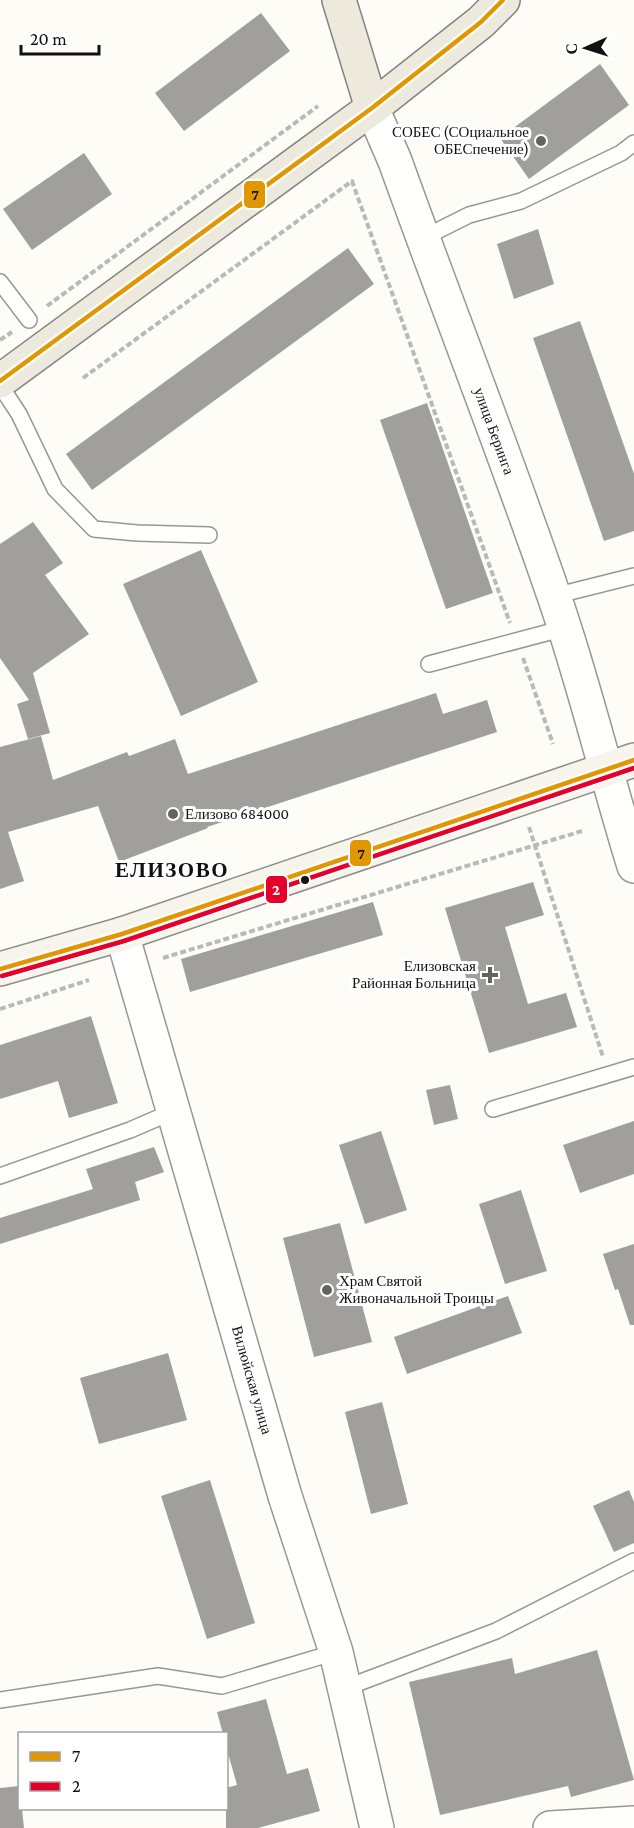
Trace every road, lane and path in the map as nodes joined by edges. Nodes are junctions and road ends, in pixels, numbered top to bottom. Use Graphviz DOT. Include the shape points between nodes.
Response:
graph roads {
  1 [pos="339,0"];
  2 [pos="503,0"];
  3 [pos="318,106"];
  4 [pos="372,108"];
  5 [pos="634,143"];
  6 [pos="423,238"];
  7 [pos="0,282"];
  8 [pos="29,320"];
  9 [pos="0,340"];
  10 [pos="83,378"];
  11 [pos="0,383"];
  12 [pos="209,535"];
  13 [pos="634,576"];
  14 [pos="554,596"];
  15 [pos="565,628"];
  16 [pos="516,641"];
  17 [pos="429,664"];
  18 [pos="553,744"];
  19 [pos="620,765"];
  20 [pos="520,800"];
  21 [pos="582,831"];
  22 [pos="535,845"];
  23 [pos="634,866"];
  24 [pos="122,934"];
  25 [pos="163,958"];
  26 [pos="0,969"];
  27 [pos="89,980"];
  28 [pos="0,1009"];
  29 [pos="634,1067"];
  30 [pos="608,1075"];
  31 [pos="493,1108"];
  32 [pos="174,1111"];
  33 [pos="0,1176"];
  34 [pos="634,1560"];
  35 [pos="336,1652"];
  36 [pos="345,1688"];
  37 [pos="0,1700"];
  38 [pos="634,1823"];
  39 [pos="377,1828"];
  40 [pos="550,1828"];
  1 -- 4 [label="main road, улица Беринга"];
  2 -- 4 [label="main road" via="482,22"];
  3 -- 8 [label="path"];
  4 -- 6 [label="street, улица Беринга"];
  4 -- 11 [label="main road"];
  5 -- 6 [label="lane" via="621,153 520,201 469,215"];
  6 -- 14 [label="street, улица Беринга"];
  7 -- 8 [label="lane"];
  8 -- 9 [label="path"];
  10 -- 16 [label="path" via="352,181"];
  11 -- 12 [label="lane" via="55,489 94,529"];
  13 -- 14 [label="lane"];
  14 -- 15 [label="street, улица Беринга"];
  15 -- 16 [label="lane"];
  15 -- 19 [label="street, улица Беринга" via="596,729"];
  16 -- 17 [label="lane"];
  16 -- 18 [label="path"];
  19 -- 20 [label="main road"];
  19 -- 23 [label="street, улица Беринга"];
  20 -- 22 [label="path"];
  20 -- 24 [label="main road"];
  21 -- 22 [label="path"];
  22 -- 25 [label="path"];
  22 -- 30 [label="path"];
  24 -- 26 [label="main road"];
  24 -- 32 [label="street, Вилюйская улица"];
  27 -- 28 [label="path"];
  29 -- 30 [label="lane"];
  30 -- 31 [label="lane"];
  32 -- 33 [label="lane"];
  32 -- 35 [label="street, Вилюйская улица" via="285,1496"];
  34 -- 36 [label="lane" via="496,1631"];
  35 -- 36 [label="street, Вилюйская улица"];
  35 -- 37 [label="lane" via="222,1686 158,1676"];
  36 -- 39 [label="street, Вилюйская улица"];
  38 -- 40 [label="street"];
}
